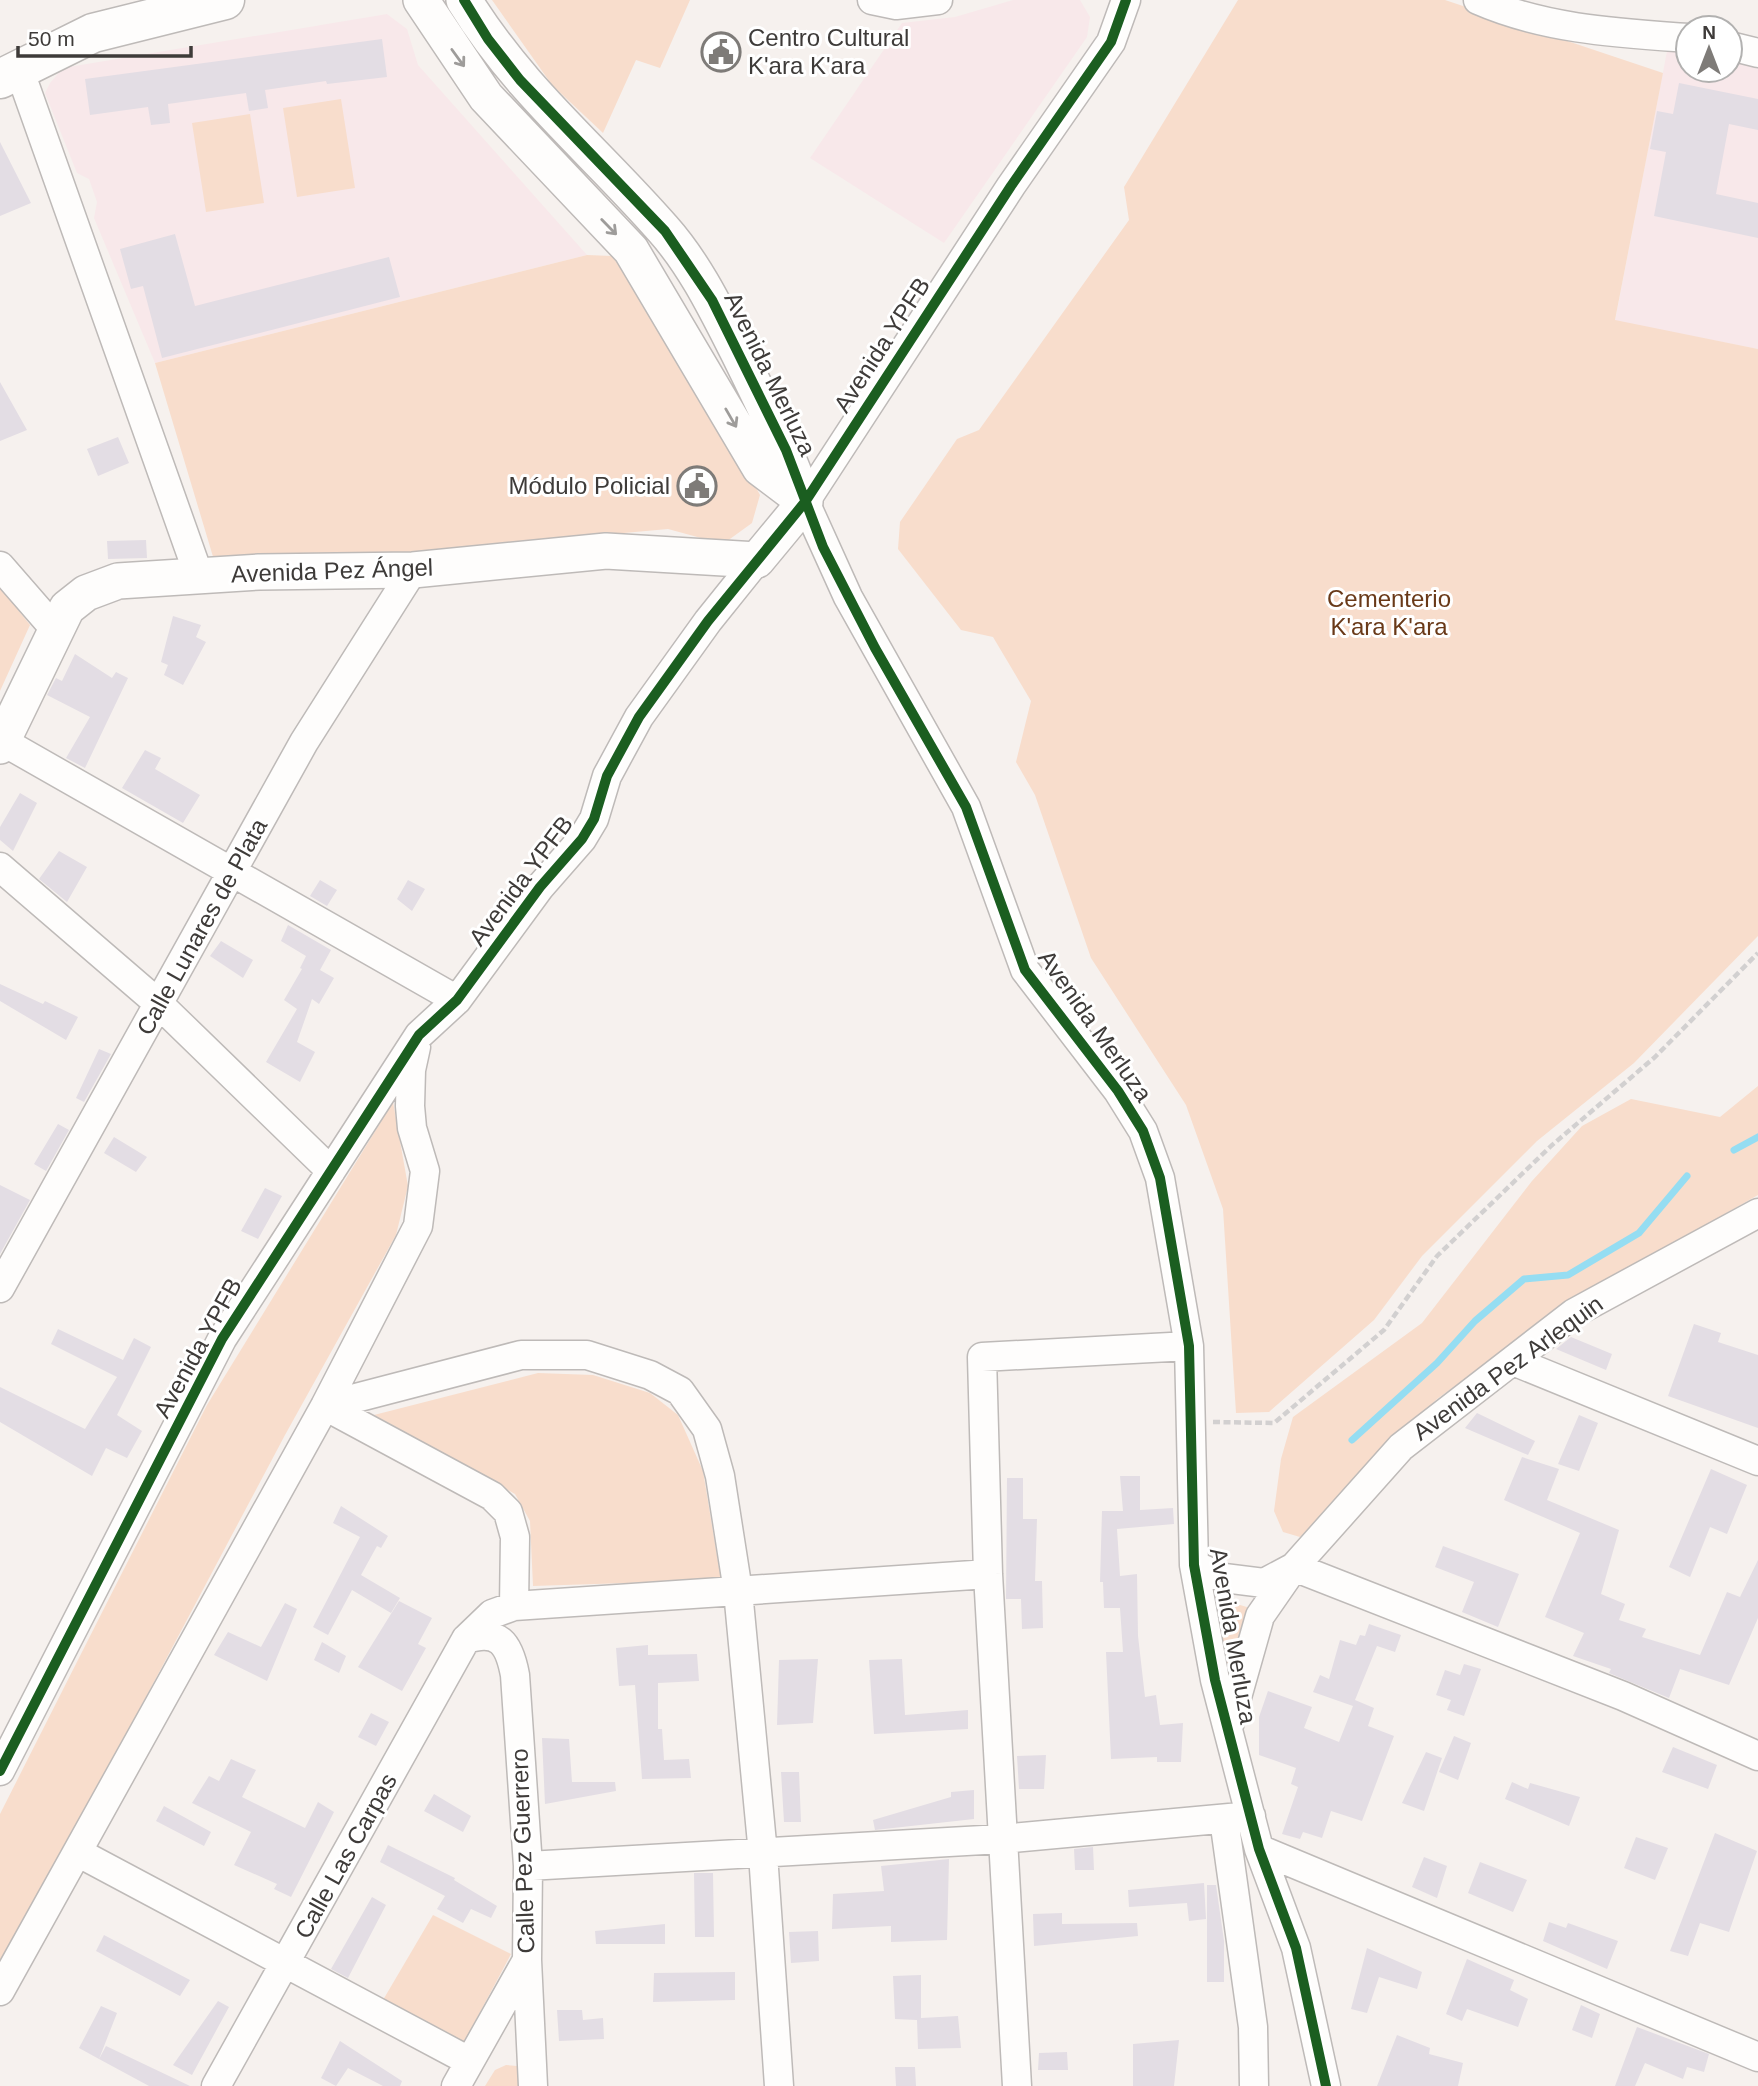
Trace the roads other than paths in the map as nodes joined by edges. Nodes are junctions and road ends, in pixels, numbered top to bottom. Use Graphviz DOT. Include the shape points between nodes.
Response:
graph roads {
  1 [pos="225,0"];
  2 [pos="421,0"];
  3 [pos="464,0"];
  4 [pos="872,0"];
  5 [pos="939,0"];
  6 [pos="1126,0"];
  7 [pos="1478,0"];
  8 [pos="1674,37"];
  9 [pos="10,74"];
  10 [pos="805,502"];
  11 [pos="757,560"];
  12 [pos="0,566"];
  13 [pos="413,570"];
  14 [pos="199,576"];
  15 [pos="54,628"];
  16 [pos="1,743"];
  17 [pos="0,867"];
  18 [pos="233,874"];
  19 [pos="457,1000"];
  20 [pos="159,1004"];
  21 [pos="419,1035"];
  22 [pos="331,1171"];
  23 [pos="1758,1213"];
  24 [pos="0,1288"];
  25 [pos="1189,1346"];
  26 [pos="1513,1361"];
  27 [pos="325,1406"];
  28 [pos="1758,1461"];
  29 [pos="1194,1565"];
  30 [pos="1294,1567"];
  31 [pos="988,1574"];
  32 [pos="738,1591"];
  33 [pos="514,1606"];
  34 [pos="474,1637"];
  35 [pos="1228,1728"];
  36 [pos="1758,1756"];
  37 [pos="0,1770"];
  38 [pos="1238,1817"];
  39 [pos="1001,1839"];
  40 [pos="1259,1849"];
  41 [pos="79,1853"];
  42 [pos="763,1854"];
  43 [pos="528,1866"];
  44 [pos="527,1960"];
  45 [pos="287,1963"];
  46 [pos="0,1991"];
  47 [pos="1758,2057"];
  48 [pos="469,2061"];
  49 [pos="216,2086"];
  50 [pos="456,2086"];
  51 [pos="533,2086"];
  52 [pos="779,2086"];
  53 [pos="1017,2086"];
  54 [pos="1254,2086"];
  55 [pos="1326,2086"];
  1 -- 9 [label="main road" via="93,33"];
  2 -- 10 [label="street, Avenida Merluza, one-way" via="486,96 631,250 760,468"];
  3 -- 10 [label="street, Avenida Merluza" via="520,80 671,240 712,300 786,450"];
  4 -- 5 [label="street" via="896,5"];
  6 -- 10 [label="street, Avenida YPFB" via="1111,42 1011,186"];
  7 -- 8 [label="street" via="1509,13 1602,32"];
  9 -- 14 [label="street"];
  10 -- 11 [label="street, Avenida YPFB"];
  10 -- 25 [label="street, Avenida Merluza" via="859,617 965,807 1025,970 1143,1131 1160,1178"];
  11 -- 13 [label="street, Avenida Pez Ángel" via="606,551"];
  11 -- 19 [label="street, Avenida YPFB" via="639,717 607,776 594,819 582,839 540,887"];
  12 -- 15 [label="street"];
  13 -- 14 [label="street, Avenida Pez Ángel"];
  13 -- 18 [label="street, Calle Lunares de Plata" via="304,742"];
  14 -- 15 [label="street, Avenida Pez Ángel" via="118,581 86,593 67,608"];
  15 -- 16 [label="street, Avenida Pez Ángel"];
  16 -- 18 [label="street"];
  17 -- 20 [label="street"];
  18 -- 19 [label="street"];
  18 -- 20 [label="street, Calle Lunares de Plata"];
  19 -- 21 [label="street, Avenida YPFB"];
  20 -- 22 [label="street"];
  20 -- 24 [label="street, Calle Lunares de Plata"];
  21 -- 22 [label="street, Avenida YPFB"];
  21 -- 27 [label="street" via="410,1088 412,1128 425,1171 418,1226"];
  22 -- 37 [label="street, Avenida YPFB" via="222,1339"];
  23 -- 26 [label="street, Avenida Pez Arlequin" via="1574,1313"];
  25 -- 29 [label="street, Avenida Merluza"];
  25 -- 31 [label="street" via="982,1357"];
  26 -- 28 [label="street"];
  26 -- 30 [label="street, Avenida Pez Arlequin" via="1401,1447"];
  27 -- 32 [label="street" via="521,1355 587,1355 650,1375 680,1391 707,1429 720,1475"];
  27 -- 33 [label="street" via="492,1496 508,1512 515,1537"];
  27 -- 41 [label="street"];
  29 -- 30 [label="street, Avenida Pez Arlequin" via="1224,1578 1264,1583"];
  29 -- 35 [label="street, Avenida Merluza"];
  30 -- 35 [label="street, Avenida Pez Arlequin" via="1261,1616"];
  30 -- 36 [label="street" via="1623,1696"];
  31 -- 32 [label="street"];
  31 -- 39 [label="street"];
  32 -- 33 [label="street"];
  32 -- 42 [label="street"];
  33 -- 34 [label="street, Calle Las Carpas" via="492,1614"];
  34 -- 43 [label="street, Calle Pez Guerrero" via="497,1637 512,1657"];
  34 -- 45 [label="street, Calle Las Carpas"];
  35 -- 38 [label="street, Avenida Merluza"];
  38 -- 39 [label="street"];
  38 -- 40 [label="street, Avenida Merluza"];
  38 -- 54 [label="street, Avenida Merluza"];
  39 -- 42 [label="street"];
  39 -- 53 [label="street"];
  40 -- 47 [label="street"];
  40 -- 55 [label="street, Avenida Merluza" via="1296,1948"];
  41 -- 45 [label="street"];
  41 -- 46 [label="street"];
  42 -- 43 [label="street"];
  42 -- 52 [label="street"];
  43 -- 44 [label="street, Calle Pez Guerrero"];
  44 -- 48 [label="street"];
  44 -- 51 [label="street, Calle Pez Guerrero"];
  45 -- 48 [label="street"];
  45 -- 49 [label="street, Calle Las Carpas"];
  48 -- 50 [label="street"];
}
